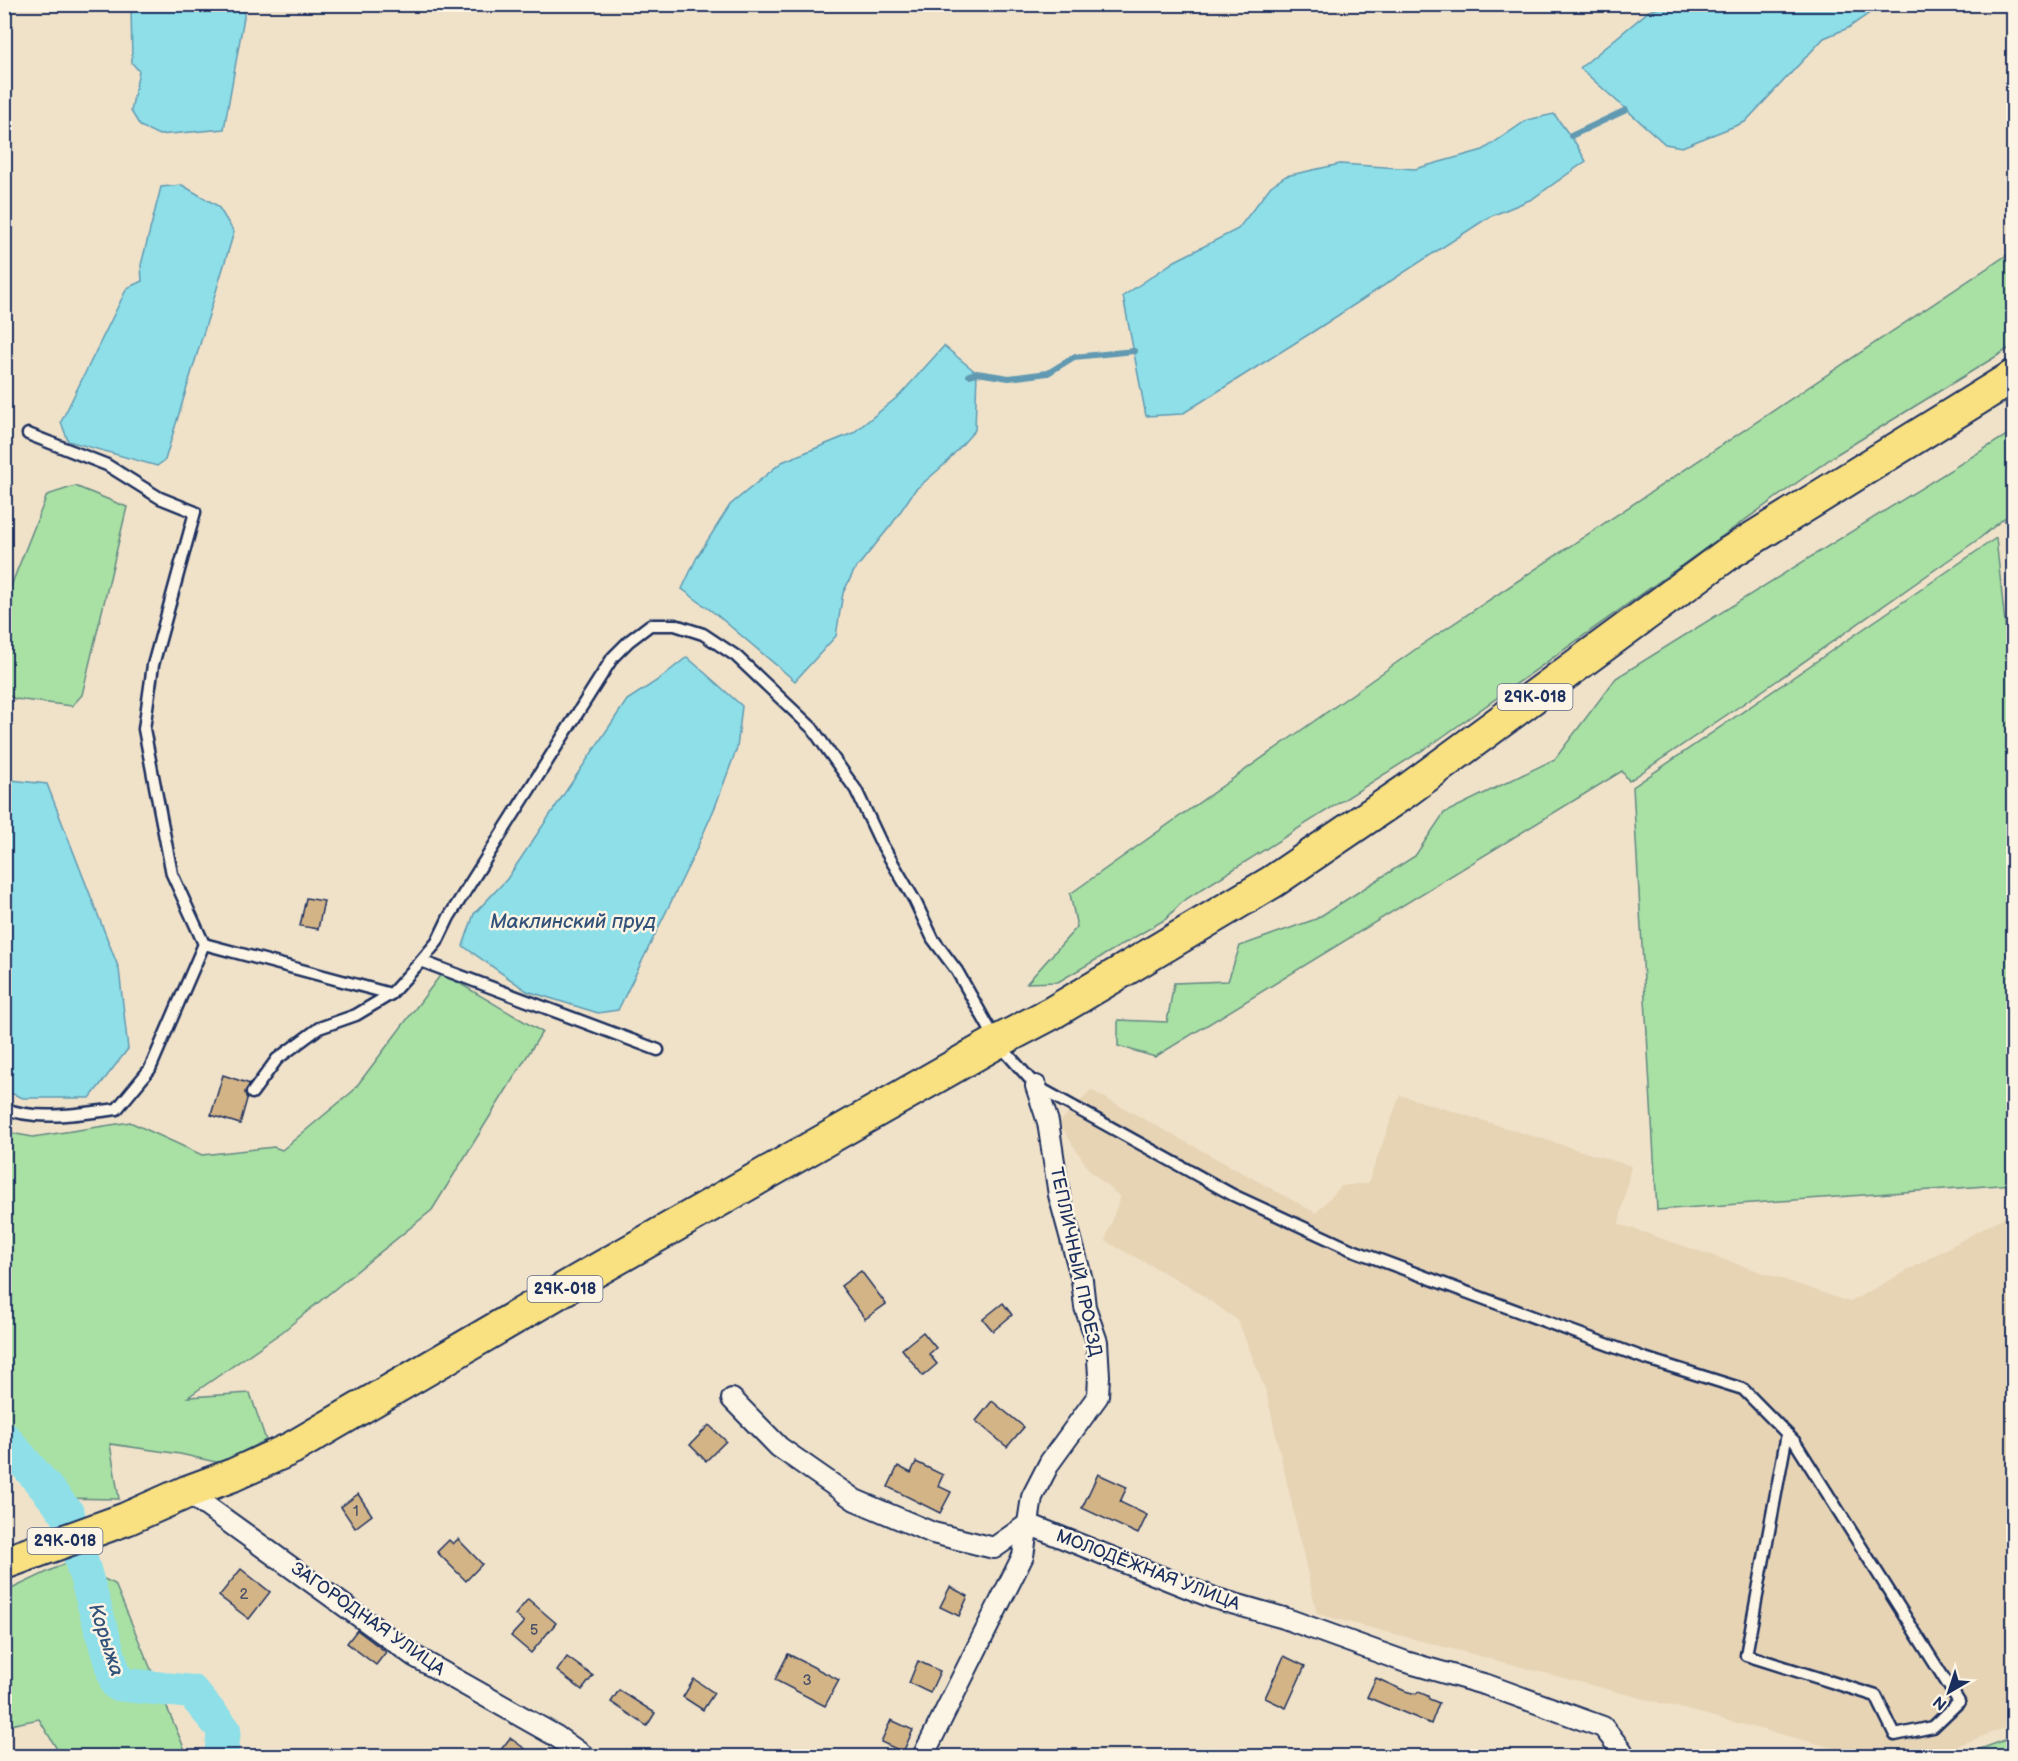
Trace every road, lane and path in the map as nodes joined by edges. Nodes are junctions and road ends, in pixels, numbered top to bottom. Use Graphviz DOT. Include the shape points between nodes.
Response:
graph roads {
  1 [pos="2013,376"];
  2 [pos="28,434"];
  3 [pos="204,944"];
  4 [pos="422,961"];
  5 [pos="391,994"];
  6 [pos="997,1042"];
  7 [pos="658,1050"];
  8 [pos="1036,1086"];
  9 [pos="252,1094"];
  10 [pos="4,1108"];
  11 [pos="732,1400"];
  12 [pos="1787,1434"];
  13 [pos="187,1492"];
  14 [pos="1028,1524"];
  15 [pos="4,1563"];
  16 [pos="1622,1754"];
  17 [pos="585,1756"];
  18 [pos="923,1756"];
  1 -- 6 [label="main road, 29К-018" via="1729,553 1406,791 1272,882"];
  2 -- 3 [label="lane" via="107,465 160,498 195,512 153,665 144,729 172,874"];
  3 -- 5 [label="lane"];
  3 -- 10 [label="lane" via="150,1069 117,1109 64,1116"];
  4 -- 5 [label="lane"];
  4 -- 6 [label="lane" via="613,657 650,625 675,625 703,634 736,656 812,728 856,790 933,939 957,971"];
  4 -- 7 [label="lane"];
  5 -- 9 [label="lane" via="356,1015 319,1028 277,1059"];
  6 -- 8 [label="lane"];
  6 -- 13 [label="main road, 29К-018" via="292,1448"];
  8 -- 12 [label="lane" via="1233,1196 1350,1249 1644,1358 1743,1389"];
  8 -- 14 [label="street, ТЕПЛИЧНЫЙ ПРОЕЗД" via="1048,1122 1059,1195 1082,1280 1085,1307 1097,1342 1099,1376 1098,1396 1050,1462 1032,1497"];
  11 -- 14 [label="street" via="779,1447 855,1500 923,1529 994,1548"];
  12 -- 12 [label="lane" via="1746,1655 1876,1696 1895,1735 1934,1727 1959,1702"];
  13 -- 15 [label="main road, 29К-018"];
  13 -- 17 [label="street, ЗАГОРОДНАЯ УЛИЦА" via="414,1656"];
  14 -- 16 [label="street, МОЛОДЁЖНАЯ УЛИЦА" via="1214,1598 1487,1685 1603,1727"];
  14 -- 18 [label="street, ТЕПЛИЧНЫЙ ПРОЕЗД" via="1023,1556"];
}
